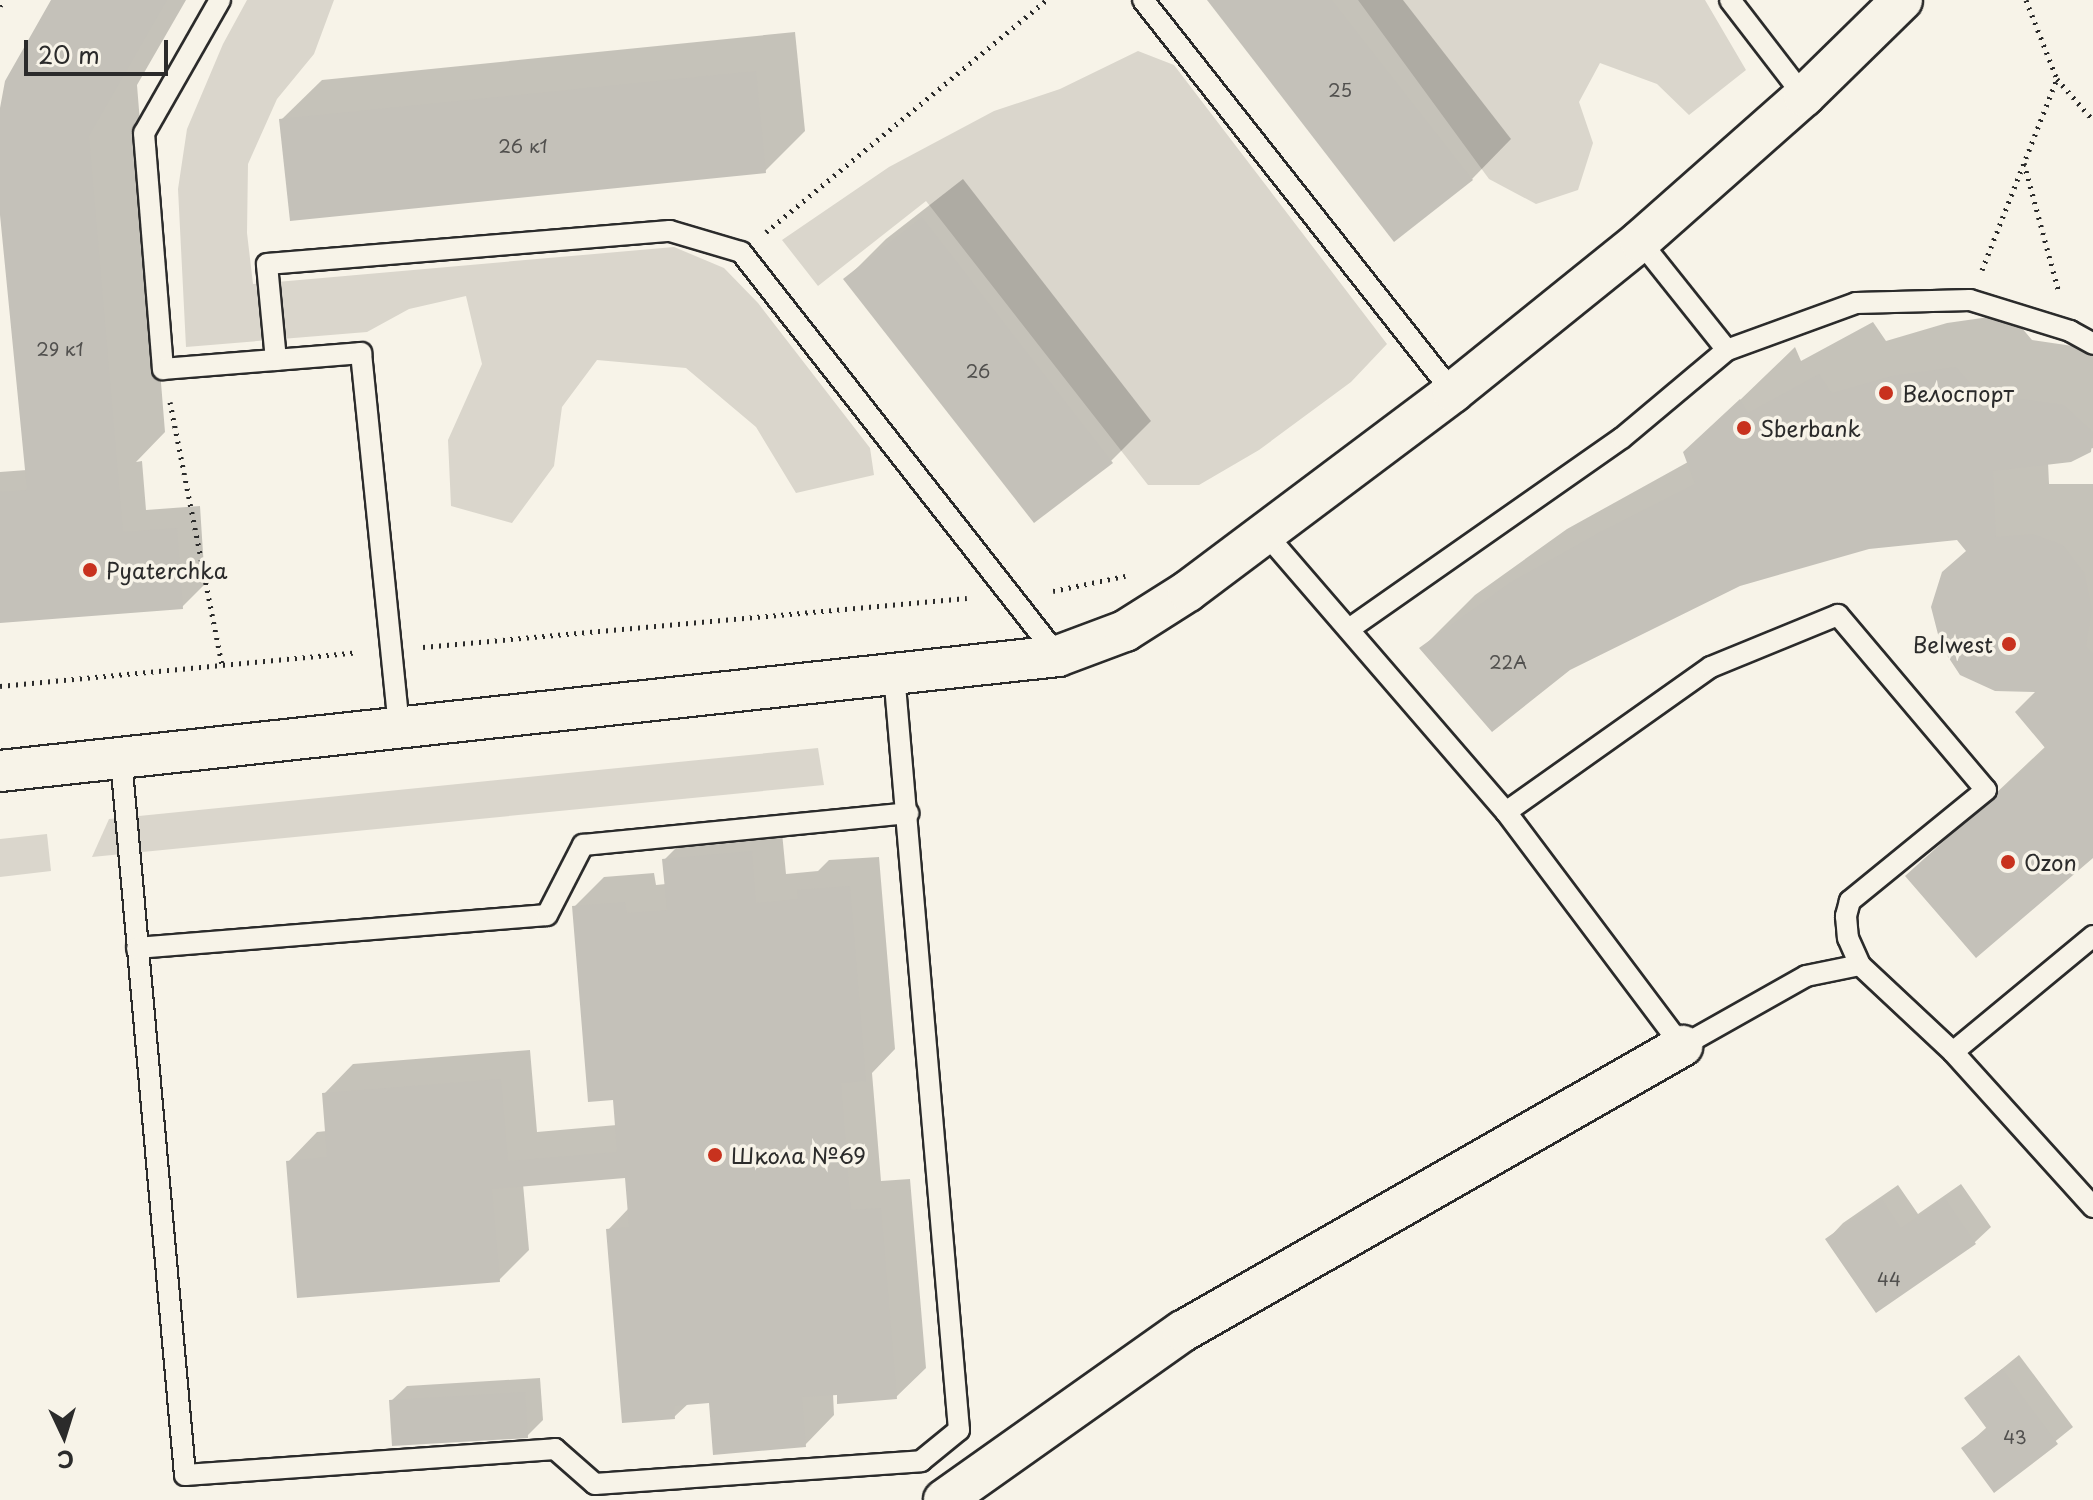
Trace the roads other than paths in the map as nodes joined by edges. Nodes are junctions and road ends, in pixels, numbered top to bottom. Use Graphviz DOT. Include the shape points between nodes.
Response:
graph roads {
  1 [pos="220,0"];
  2 [pos="1143,0"];
  3 [pos="1730,0"];
  4 [pos="1902,0"];
  5 [pos="1804,96"];
  6 [pos="1640,241"];
  7 [pos="2093,344"];
  8 [pos="1727,350"];
  9 [pos="276,360"];
  10 [pos="1453,392"];
  11 [pos="1265,533"];
  12 [pos="1349,629"];
  13 [pos="1058,656"];
  14 [pos="894,673"];
  15 [pos="399,730"];
  16 [pos="121,759"];
  17 [pos="0,771"];
  18 [pos="1506,812"];
  19 [pos="908,813"];
  20 [pos="2093,936"];
  21 [pos="137,948"];
  22 [pos="1860,965"];
  23 [pos="1682,1046"];
  24 [pos="1953,1052"];
  25 [pos="2093,1207"];
  26 [pos="944,1500"];
  1 -- 9 [label="lane" via="144,133 163,369"];
  2 -- 10 [label="lane"];
  3 -- 5 [label="lane"];
  4 -- 5 [label="street"];
  5 -- 6 [label="street"];
  6 -- 8 [label="lane"];
  6 -- 10 [label="street"];
  7 -- 8 [label="lane" via="2070,331 1970,300 1856,303"];
  8 -- 12 [label="lane" via="1622,438"];
  9 -- 13 [label="lane" via="267,264 670,231 741,252"];
  9 -- 15 [label="lane" via="361,353"];
  10 -- 11 [label="street"];
  11 -- 12 [label="lane"];
  11 -- 13 [label="street" via="1125,631"];
  12 -- 18 [label="lane"];
  13 -- 14 [label="street"];
  14 -- 15 [label="street"];
  14 -- 19 [label="lane"];
  15 -- 16 [label="street"];
  16 -- 17 [label="street"];
  16 -- 21 [label="lane"];
  18 -- 22 [label="lane" via="1711,667 1838,615 1986,790 1850,901 1848,938"];
  18 -- 23 [label="lane"];
  19 -- 21 [label="lane" via="583,845 547,915"];
  19 -- 21 [label="lane" via="959,1430 921,1461 595,1484 555,1449 185,1475"];
  20 -- 24 [label="lane"];
  22 -- 23 [label="lane" via="1806,976"];
  22 -- 24 [label="lane"];
  23 -- 26 [label="street" via="1183,1331"];
  24 -- 25 [label="lane"];
}
